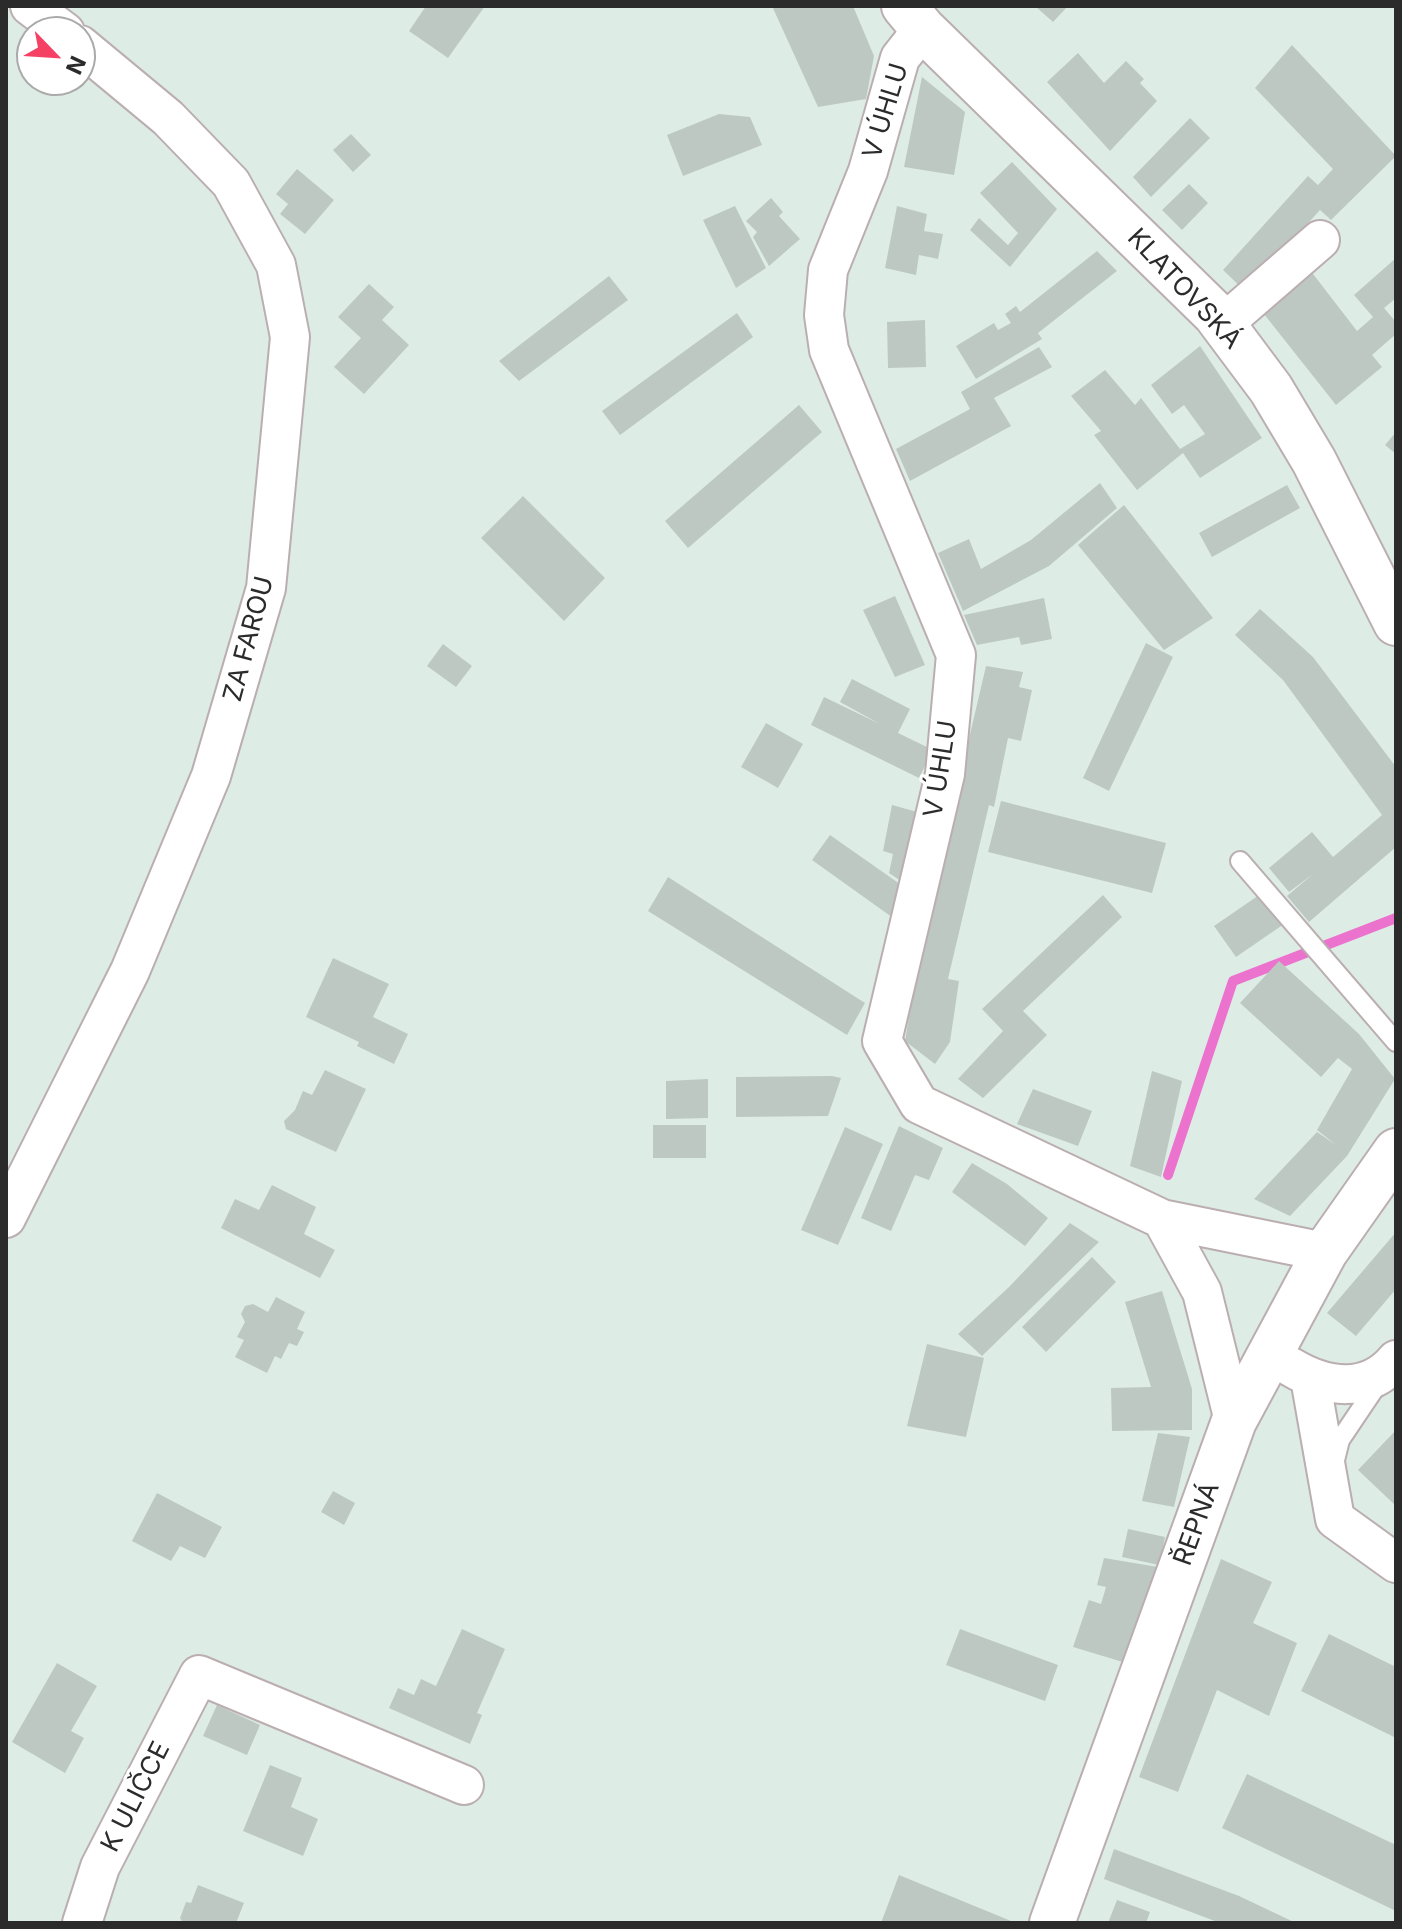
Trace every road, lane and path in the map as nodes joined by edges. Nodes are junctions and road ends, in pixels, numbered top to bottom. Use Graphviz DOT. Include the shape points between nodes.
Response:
graph roads {
  1 [pos="913,17"];
  2 [pos="96,55"];
  3 [pos="1320,240"];
  4 [pos="1223,324"];
  5 [pos="1396,623"];
  6 [pos="1240,861"];
  7 [pos="1396,1042"];
  8 [pos="1396,1151"];
  9 [pos="6,1218"];
  10 [pos="1162,1219"];
  11 [pos="1325,1252"];
  12 [pos="1269,1354"];
  13 [pos="1389,1369"];
  14 [pos="1310,1378"];
  15 [pos="1234,1421"];
  16 [pos="1328,1482"];
  17 [pos="1396,1563"];
  18 [pos="464,1785"];
  19 [pos="82,1923"];
  20 [pos="1052,1923"];
  1 -- 4 [label="street, KLATOVSKÁ"];
  1 -- 10 [label="street, V ÚHLU" via="868,171 828,270 824,315 829,350 956,655 945,774 882,1041 919,1104"];
  2 -- 9 [label="street, ZA FAROU" via="231,183 276,265 290,337 266,588 211,776 130,971"];
  3 -- 4 [label="street"];
  4 -- 5 [label="street, KLATOVSKÁ" via="1271,389 1314,461"];
  6 -- 7 [label="lane"];
  8 -- 11 [label="street, ŘEPNÁ"];
  10 -- 11 [label="street, V ÚHLU"];
  10 -- 15 [label="street" via="1202,1292"];
  11 -- 12 [label="street, ŘEPNÁ"];
  12 -- 14 [label="street"];
  12 -- 15 [label="street, ŘEPNÁ"];
  13 -- 14 [label="street" via="1346,1385"];
  13 -- 16 [label="lane" via="1340,1440"];
  14 -- 16 [label="street"];
  15 -- 20 [label="street, ŘEPNÁ"];
  16 -- 17 [label="street" via="1335,1519"];
  18 -- 19 [label="street, K ULIČCE" via="199,1675 100,1867"];
}
